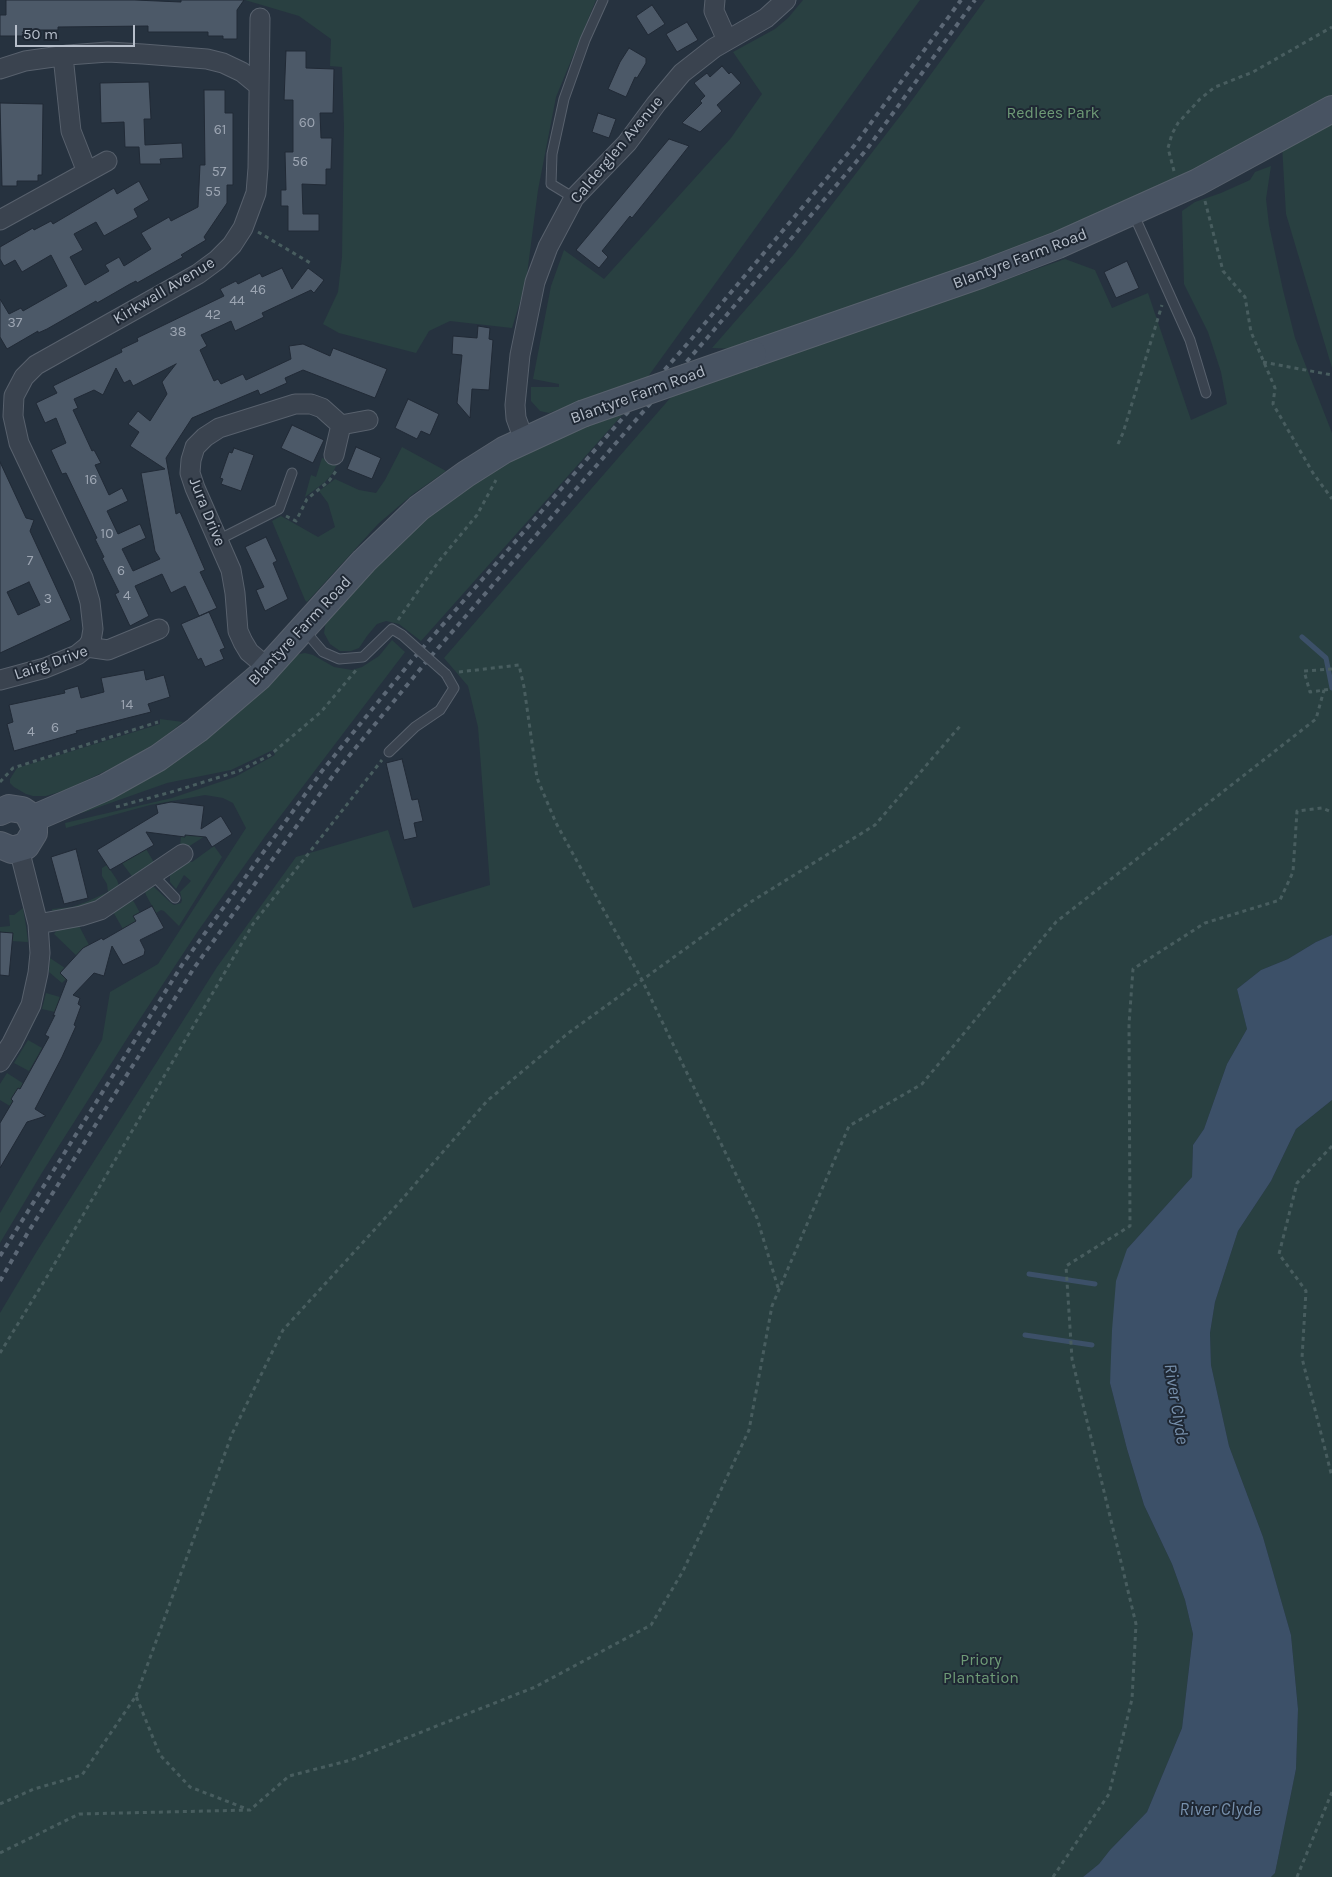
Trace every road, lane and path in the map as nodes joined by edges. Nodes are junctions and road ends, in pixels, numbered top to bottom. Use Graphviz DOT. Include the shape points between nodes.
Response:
graph roads {
  1 [pos="603,0"];
  2 [pos="715,0"];
  3 [pos="786,0"];
  4 [pos="260,18"];
  5 [pos="1332,28"];
  6 [pos="728,40"];
  7 [pos="63,56"];
  8 [pos="0,69"];
  9 [pos="259,86"];
  10 [pos="1332,110"];
  11 [pos="108,161"];
  12 [pos="87,172"];
  13 [pos="1189,186"];
  14 [pos="574,198"];
  15 [pos="1133,213"];
  16 [pos="0,220"];
  17 [pos="245,224"];
  18 [pos="312,264"];
  19 [pos="1167,288"];
  20 [pos="1262,362"];
  21 [pos="1332,375"];
  22 [pos="1206,393"];
  23 [pos="7,395"];
  24 [pos="368,420"];
  25 [pos="341,425"];
  26 [pos="1118,444"];
  27 [pos="514,445"];
  28 [pos="334,455"];
  29 [pos="292,473"];
  30 [pos="1332,499"];
  31 [pos="279,510"];
  32 [pos="218,540"];
  33 [pos="159,629"];
  34 [pos="304,629"];
  35 [pos="392,629"];
  36 [pos="87,647"];
  37 [pos="363,657"];
  38 [pos="268,668"];
  39 [pos="1332,669"];
  40 [pos="446,674"];
  41 [pos="0,680"];
  42 [pos="1332,689"];
  43 [pos="1324,690"];
  44 [pos="158,722"];
  45 [pos="961,725"];
  46 [pos="389,752"];
  47 [pos="0,782"];
  48 [pos="1,807"];
  49 [pos="111,808"];
  50 [pos="1332,812"];
  51 [pos="32,819"];
  52 [pos="10,847"];
  53 [pos="183,854"];
  54 [pos="153,875"];
  55 [pos="175,898"];
  56 [pos="38,924"];
  57 [pos="642,980"];
  58 [pos="1,1059"];
  59 [pos="1332,1146"];
  60 [pos="779,1291"];
  61 [pos="0,1353"];
  62 [pos="1332,1477"];
  63 [pos="136,1696"];
  64 [pos="1332,1792"];
  65 [pos="0,1804"];
  66 [pos="250,1810"];
  67 [pos="0,1853"];
  68 [pos="1053,1877"];
  69 [pos="1297,1877"];
  1 -- 14 [label="lane" via="564,99 552,154 551,184"];
  2 -- 6 [label="street" via="714,11"];
  3 -- 6 [label="street, Calderglen Avenue" via="766,18"];
  4 -- 9 [label="street, Kirkwall Avenue"];
  5 -- 13 [label="path" via="1253,72 1215,87 1178,123 1168,148"];
  6 -- 14 [label="street, Calderglen Avenue" via="682,73 627,143"];
  7 -- 8 [label="street" via="26,61"];
  7 -- 9 [label="street" via="108,52 207,59 234,68"];
  7 -- 12 [label="street" via="71,131"];
  9 -- 17 [label="street, Kirkwall Avenue" via="256,193"];
  10 -- 13 [label="main road, Blantyre Farm Road"];
  11 -- 12 [label="street"];
  12 -- 16 [label="street"];
  13 -- 15 [label="main road, Blantyre Farm Road"];
  13 -- 20 [label="path" via="1206,202 1223,271 1245,297 1251,332"];
  14 -- 27 [label="street, Calderglen Avenue" via="548,247 535,282 520,355"];
  15 -- 19 [label="lane"];
  15 -- 27 [label="main road, Blantyre Farm Road, bridge" via="980,275 582,414"];
  17 -- 18 [label="path"];
  17 -- 23 [label="street, Kirkwall Avenue" via="232,245 198,274 36,365"];
  19 -- 22 [label="lane" via="1190,340"];
  19 -- 26 [label="path"];
  20 -- 21 [label="path"];
  20 -- 30 [label="path" via="1275,388 1274,404 1313,473"];
  23 -- 36 [label="street, Kirkwall Avenue" via="19,443 88,589 93,629"];
  24 -- 25 [label="street"];
  25 -- 28 [label="street"];
  25 -- 32 [label="street, Jura Drive" via="322,408 295,404 219,428 205,437 195,447 190,473"];
  27 -- 34 [label="main road, Blantyre Farm Road" via="460,478 412,514 364,560"];
  27 -- 35 [label="path" via="477,515 439,561"];
  28 -- 31 [label="path" via="333,458 340,460 338,468 329,481 307,499 296,521 280,514"];
  29 -- 31 [label="lane"];
  31 -- 32 [label="lane"];
  32 -- 38 [label="street, Jura Drive" via="231,570 241,636 249,652"];
  33 -- 36 [label="street, Lairg Drive" via="108,650"];
  34 -- 37 [label="lane" via="323,652 339,659"];
  34 -- 38 [label="main road, Blantyre Farm Road"];
  35 -- 37 [label="lane"];
  35 -- 40 [label="lane, bridge"];
  36 -- 41 [label="street, Lairg Drive" via="61,663"];
  37 -- 49 [label="path" via="321,712 270,755 239,771"];
  38 -- 51 [label="main road, Blantyre Farm Road" via="216,715 158,758 106,787"];
  39 -- 43 [label="path" via="1304,671 1310,692"];
  40 -- 46 [label="lane" via="454,688 440,710 415,727"];
  40 -- 57 [label="path" via="519,665 537,778 556,823"];
  42 -- 43 [label="path"];
  43 -- 60 [label="path" via="1316,719 1056,922 922,1084 849,1126"];
  44 -- 47 [label="path" via="12,768"];
  45 -- 57 [label="path" via="875,825 749,903"];
  46 -- 61 [label="path" via="253,924"];
  48 -- 51 [label="main road" via="22,810"];
  50 -- 68 [label="path" via="1322,808 1297,811 1293,872 1280,900 1205,923 1133,969 1129,1024 1130,1226 1066,1266 1072,1359 1136,1624 1132,1699 1109,1794"];
  51 -- 52 [label="main road" via="34,833 26,846"];
  52 -- 56 [label="street"];
  53 -- 54 [label="street"];
  54 -- 55 [label="lane"];
  54 -- 56 [label="street" via="100,910"];
  56 -- 58 [label="street" via="40,953 31,1005"];
  57 -- 60 [label="path" via="757,1218"];
  57 -- 63 [label="path" via="567,1034 487,1100 283,1330 232,1434"];
  59 -- 62 [label="path" via="1298,1183 1279,1254 1306,1291 1302,1358"];
  60 -- 66 [label="path" via="772,1306 749,1430 683,1571 651,1625 535,1687 351,1760 289,1776"];
  63 -- 65 [label="path" via="82,1775 34,1789"];
  63 -- 66 [label="path" via="160,1755 190,1787"];
  64 -- 69 [label="path"];
  66 -- 67 [label="path" via="79,1814"];
}
